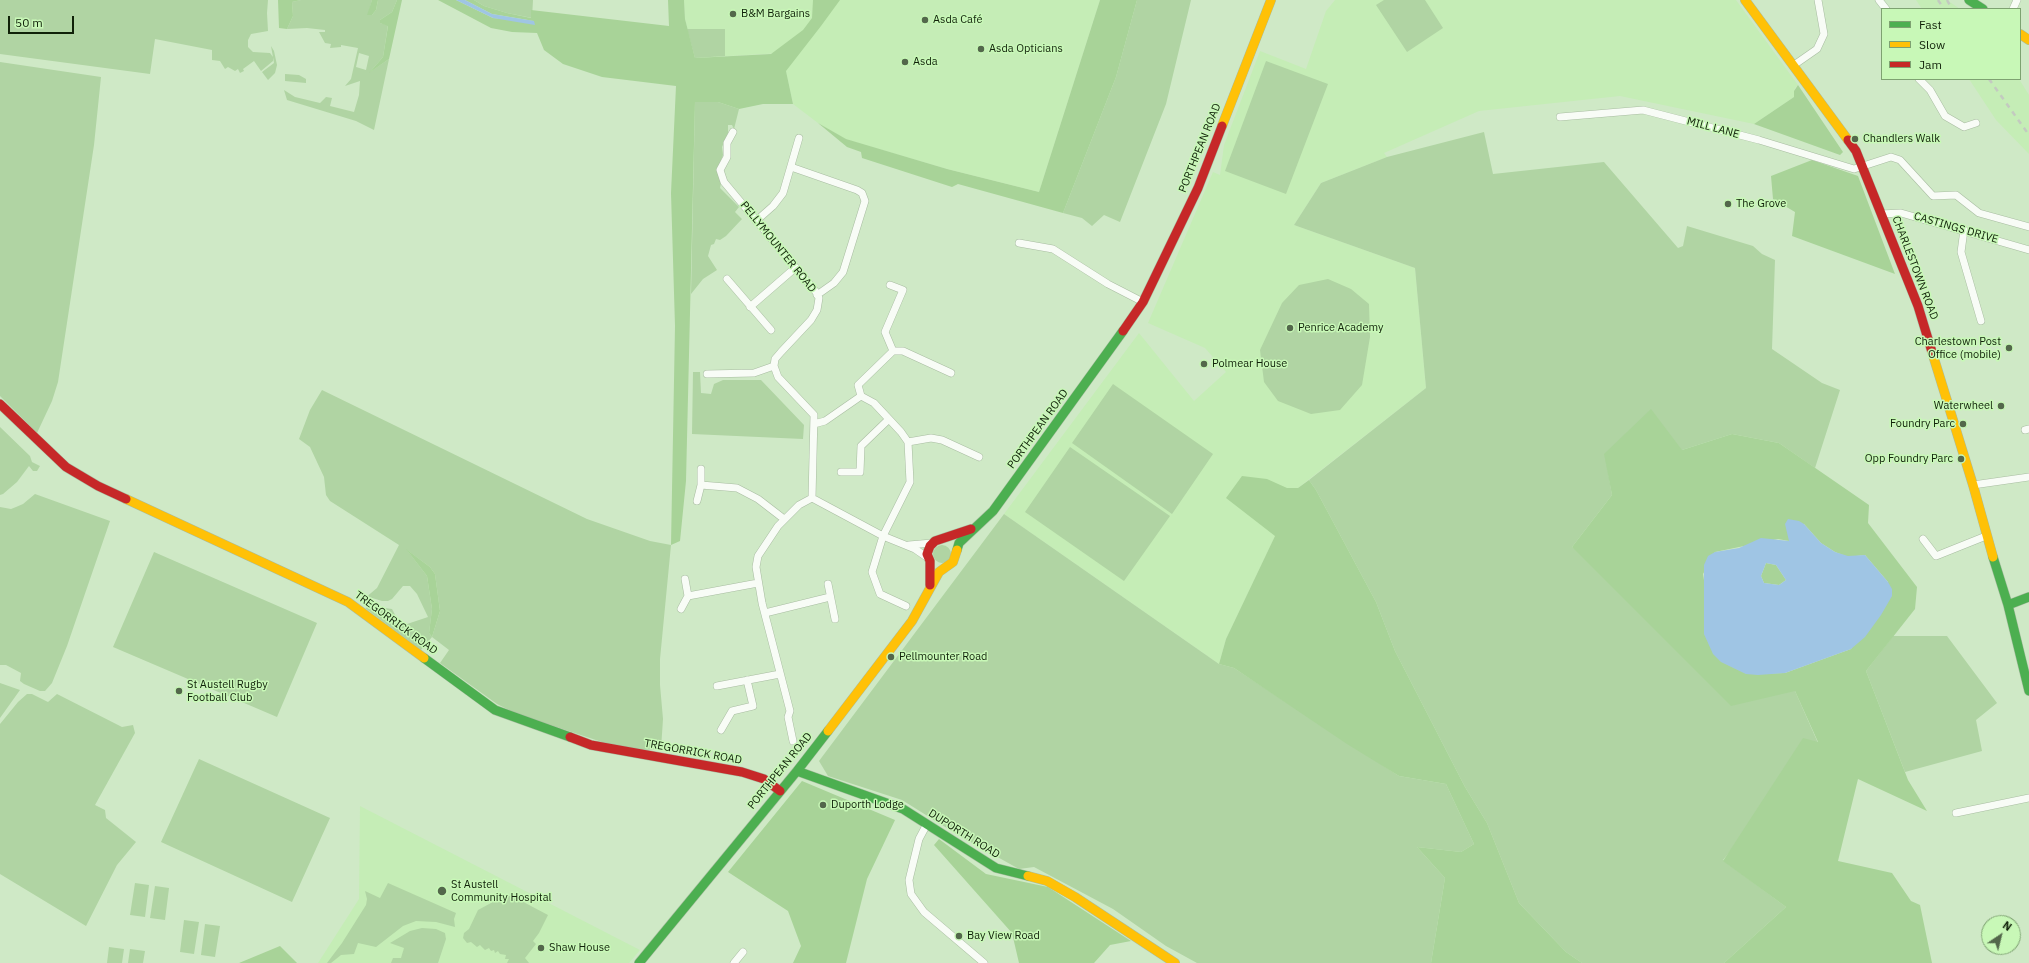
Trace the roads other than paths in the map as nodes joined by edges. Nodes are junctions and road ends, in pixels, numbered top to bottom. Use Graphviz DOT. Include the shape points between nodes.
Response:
graph roads {
  1 [pos="1271,0"];
  2 [pos="1745,0"];
  3 [pos="1818,0"];
  4 [pos="1879,0"];
  5 [pos="1969,0"];
  6 [pos="1885,8"];
  7 [pos="1981,8"];
  8 [pos="1794,65"];
  9 [pos="1920,80"];
  10 [pos="1560,117"];
  11 [pos="1976,123"];
  12 [pos="733,132"];
  13 [pos="799,138"];
  14 [pos="791,167"];
  15 [pos="1863,167"];
  16 [pos="1882,214"];
  17 [pos="756,221"];
  18 [pos="2029,227"];
  19 [pos="1964,230"];
  20 [pos="1019,244"];
  21 [pos="2029,250"];
  22 [pos="795,268"];
  23 [pos="727,279"];
  24 [pos="890,285"];
  25 [pos="817,295"];
  26 [pos="1143,302"];
  27 [pos="750,307"];
  28 [pos="1981,322"];
  29 [pos="771,330"];
  30 [pos="893,351"];
  31 [pos="774,366"];
  32 [pos="951,372"];
  33 [pos="707,374"];
  34 [pos="861,396"];
  35 [pos="0,404"];
  36 [pos="889,419"];
  37 [pos="814,424"];
  38 [pos="908,442"];
  39 [pos="979,457"];
  40 [pos="702,469"];
  41 [pos="841,472"];
  42 [pos="2029,477"];
  43 [pos="701,485"];
  44 [pos="1973,485"];
  45 [pos="812,498"];
  46 [pos="697,500"];
  47 [pos="784,519"];
  48 [pos="975,527"];
  49 [pos="883,536"];
  50 [pos="1986,536"];
  51 [pos="1923,539"];
  52 [pos="935,541"];
  53 [pos="906,545"];
  54 [pos="956,555"];
  55 [pos="929,559"];
  56 [pos="947,566"];
  57 [pos="685,579"];
  58 [pos="758,583"];
  59 [pos="828,584"];
  60 [pos="930,588"];
  61 [pos="688,596"];
  62 [pos="830,596"];
  63 [pos="2029,597"];
  64 [pos="2008,605"];
  65 [pos="906,606"];
  66 [pos="681,608"];
  67 [pos="765,613"];
  68 [pos="835,619"];
  69 [pos="780,674"];
  70 [pos="747,680"];
  71 [pos="717,686"];
  72 [pos="2029,691"];
  73 [pos="721,730"];
  74 [pos="793,741"];
  75 [pos="797,771"];
  76 [pos="780,791"];
  77 [pos="2029,798"];
  78 [pos="1956,813"];
  79 [pos="927,824"];
  80 [pos="743,952"];
  81 [pos="640,962"];
  82 [pos="734,963"];
  83 [pos="984,963"];
  84 [pos="1175,963"];
  1 -- 26 [label="main road, PORTHPEAN ROAD" via="1198,188"];
  2 -- 8 [label="main road, CHARLESTOWN ROAD"];
  3 -- 8 [label="street" via="1824,34 1817,49"];
  4 -- 6 [label="street"];
  5 -- 7 [label="main road"];
  8 -- 15 [label="main road, CHARLESTOWN ROAD" via="1856,151"];
  9 -- 11 [label="street" via="1930,90 1945,116 1964,127"];
  10 -- 15 [label="street, MILL LANE" via="1643,110 1759,140 1854,169"];
  12 -- 17 [label="street, PELLYMOUNTER ROAD" via="727,143 727,154 720,170 722,177"];
  13 -- 14 [label="street"];
  14 -- 17 [label="street" via="783,193"];
  14 -- 25 [label="street" via="857,190 862,193 865,201 843,272 834,283"];
  15 -- 16 [label="main road, CHARLESTOWN ROAD"];
  15 -- 18 [label="street" via="1882,158 1900,160 1933,196 1956,195 1979,213"];
  16 -- 19 [label="street, CASTINGS DRIVE" via="1901,212"];
  16 -- 44 [label="main road, CHARLESTOWN ROAD" via="1918,306"];
  17 -- 22 [label="street, PELLYMOUNTER ROAD"];
  19 -- 21 [label="street, CASTINGS DRIVE"];
  19 -- 28 [label="street" via="1961,252"];
  20 -- 26 [label="street" via="1053,249 1108,284"];
  22 -- 25 [label="street, PELLYMOUNTER ROAD"];
  22 -- 27 [label="street"];
  23 -- 27 [label="street"];
  24 -- 30 [label="street" via="902,290 885,332"];
  25 -- 31 [label="street, PELLYMOUNTER ROAD" via="818,304 811,320 775,359"];
  26 -- 48 [label="main road, PORTHPEAN ROAD" via="993,511"];
  27 -- 29 [label="street"];
  30 -- 32 [label="street" via="903,351"];
  30 -- 34 [label="street" via="858,385"];
  31 -- 33 [label="street" via="754,373"];
  31 -- 37 [label="street" via="778,377 814,415"];
  34 -- 36 [label="street" via="874,403"];
  34 -- 37 [label="street" via="824,421"];
  35 -- 76 [label="main road, TREGORRICK ROAD" via="66,467 98,486 348,602 495,710 597,746 742,772 764,779"];
  36 -- 38 [label="street"];
  36 -- 41 [label="street" via="861,446 860,472"];
  37 -- 45 [label="street"];
  38 -- 39 [label="street" via="931,438 942,440"];
  38 -- 49 [label="street" via="910,482"];
  40 -- 43 [label="street"];
  42 -- 44 [label="street"];
  43 -- 46 [label="street"];
  43 -- 47 [label="street" via="737,488 747,492"];
  44 -- 50 [label="main road, CHARLESTOWN ROAD"];
  45 -- 47 [label="street"];
  45 -- 49 [label="street"];
  47 -- 58 [label="street" via="758,556"];
  48 -- 52 [label="main road, PORTHPEAN ROAD"];
  48 -- 54 [label="main road, PORTHPEAN ROAD" via="959,543"];
  49 -- 53 [label="street"];
  49 -- 65 [label="street" via="872,572 880,594"];
  50 -- 51 [label="street" via="1936,556"];
  50 -- 64 [label="main road, CHARLESTOWN ROAD"];
  52 -- 53 [label="street"];
  52 -- 54 [label="main road" via="951,543"];
  52 -- 55 [label="main road, PORTHPEAN ROAD" via="928,550"];
  53 -- 55 [label="street"];
  54 -- 56 [label="main road, PORTHPEAN ROAD" via="953,562"];
  55 -- 56 [label="main road" via="937,567"];
  55 -- 60 [label="main road, PORTHPEAN ROAD"];
  56 -- 60 [label="main road, PORTHPEAN ROAD" via="939,572"];
  57 -- 61 [label="street"];
  58 -- 61 [label="street"];
  58 -- 67 [label="street"];
  59 -- 62 [label="street"];
  60 -- 75 [label="main road, PORTHPEAN ROAD" via="912,621"];
  61 -- 66 [label="street"];
  62 -- 67 [label="street"];
  62 -- 68 [label="street"];
  63 -- 64 [label="main road"];
  64 -- 72 [label="main road, CHARLESTOWN ROAD"];
  67 -- 69 [label="street"];
  69 -- 70 [label="street"];
  69 -- 74 [label="street" via="790,711 788,717"];
  70 -- 71 [label="street"];
  70 -- 73 [label="street" via="753,706 732,711"];
  75 -- 76 [label="main road, PORTHPEAN ROAD"];
  75 -- 79 [label="main road, DUPORTH ROAD" via="903,809"];
  76 -- 81 [label="main road, PORTHPEAN ROAD"];
  77 -- 78 [label="street"];
  79 -- 83 [label="street" via="919,839 909,880 911,894 924,912"];
  79 -- 84 [label="main road, DUPORTH ROAD" via="996,868 1046,881 1075,897"];
  80 -- 82 [label="street"];
}
